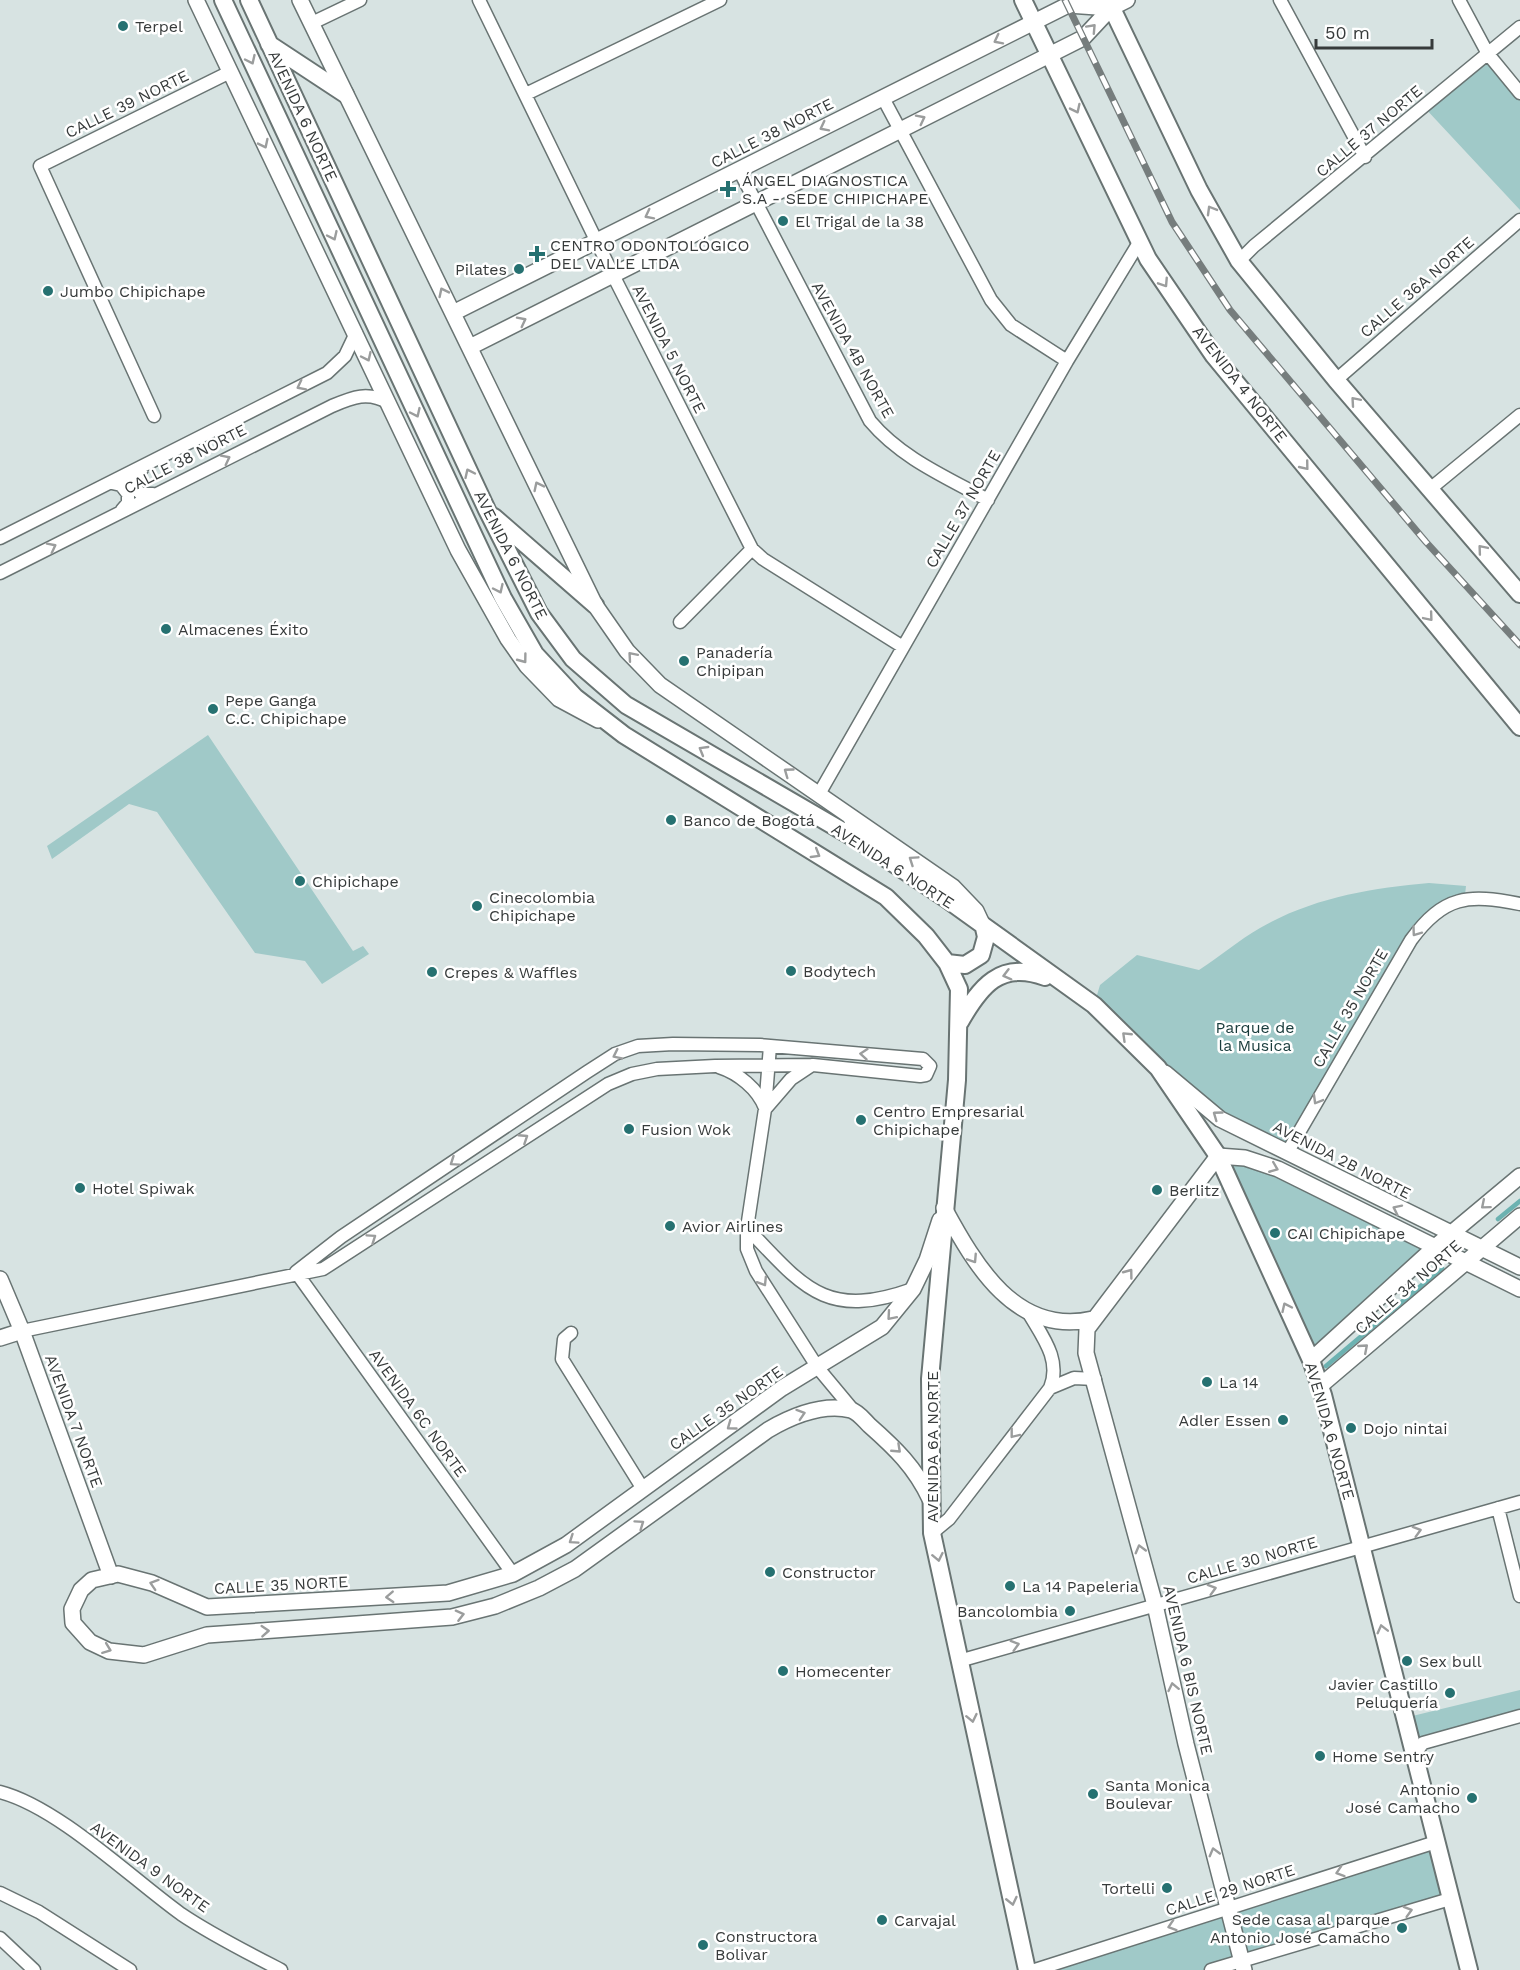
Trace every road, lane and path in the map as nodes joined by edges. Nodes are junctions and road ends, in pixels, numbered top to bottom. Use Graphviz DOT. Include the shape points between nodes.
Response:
graph roads {
  1 [pos="196,0"];
  2 [pos="223,0"];
  3 [pos="249,0"];
  4 [pos="300,0"];
  5 [pos="360,0"];
  6 [pos="479,0"];
  7 [pos="720,0"];
  8 [pos="1023,0"];
  9 [pos="1127,0"];
  10 [pos="1280,0"];
  11 [pos="1459,0"];
  12 [pos="1109,4"];
  13 [pos="1034,22"];
  14 [pos="312,23"];
  15 [pos="1520,27"];
  16 [pos="269,44"];
  17 [pos="1488,54"];
  18 [pos="1050,55"];
  19 [pos="230,72"];
  20 [pos="1520,93"];
  21 [pos="345,94"];
  22 [pos="526,94"];
  23 [pos="883,98"];
  24 [pos="900,130"];
  25 [pos="1365,157"];
  26 [pos="739,170"];
  27 [pos="755,203"];
  28 [pos="1520,219"];
  29 [pos="598,241"];
  30 [pos="1140,241"];
  31 [pos="1239,261"];
  32 [pos="613,275"];
  33 [pos="453,313"];
  34 [pos="356,333"];
  35 [pos="470,347"];
  36 [pos="1067,361"];
  37 [pos="1336,380"];
  38 [pos="389,403"];
  39 [pos="154,416"];
  40 [pos="1520,416"];
  41 [pos="142,468"];
  42 [pos="112,483"];
  43 [pos="1430,489"];
  44 [pos="155,494"];
  45 [pos="988,500"];
  46 [pos="486,510"];
  47 [pos="122,511"];
  48 [pos="0,538"];
  49 [pos="752,549"];
  50 [pos="0,573"];
  51 [pos="1520,594"];
  52 [pos="595,605"];
  53 [pos="680,622"];
  54 [pos="903,647"];
  55 [pos="609,725"];
  56 [pos="1520,727"];
  57 [pos="819,794"];
  58 [pos="852,819"];
  59 [pos="862,843"];
  60 [pos="1520,904"];
  61 [pos="984,928"];
  62 [pos="947,963"];
  63 [pos="1062,985"];
  64 [pos="959,1023"];
  65 [pos="770,1046"];
  66 [pos="715,1065"];
  67 [pos="769,1065"];
  68 [pos="813,1065"];
  69 [pos="1158,1068"];
  70 [pos="765,1109"];
  71 [pos="1287,1153"];
  72 [pos="1218,1156"];
  73 [pos="1520,1176"];
  74 [pos="944,1208"];
  75 [pos="1520,1216"];
  76 [pos="747,1228"];
  77 [pos="1450,1235"];
  78 [pos="1435,1247"];
  79 [pos="1480,1248"];
  80 [pos="1465,1261"];
  81 [pos="1520,1267"];
  82 [pos="296,1272"];
  83 [pos="0,1279"];
  84 [pos="913,1289"];
  85 [pos="1520,1289"];
  86 [pos="1027,1310"];
  87 [pos="1093,1319"];
  88 [pos="22,1331"];
  89 [pos="571,1333"];
  90 [pos="0,1338"];
  91 [pos="1311,1360"];
  92 [pos="818,1368"];
  93 [pos="1095,1379"];
  94 [pos="1320,1386"];
  95 [pos="1050,1388"];
  96 [pos="853,1410"];
  97 [pos="643,1489"];
  98 [pos="930,1499"];
  99 [pos="1520,1502"];
  100 [pos="1497,1508"];
  101 [pos="933,1533"];
  102 [pos="1361,1547"];
  103 [pos="513,1574"];
  104 [pos="111,1576"];
  105 [pos="1520,1596"];
  106 [pos="1155,1605"];
  107 [pos="959,1660"];
  108 [pos="1520,1716"];
  109 [pos="1418,1749"];
  110 [pos="0,1792"];
  111 [pos="1436,1842"];
  112 [pos="0,1893"];
  113 [pos="1450,1899"];
  114 [pos="1228,1908"];
  115 [pos="0,1938"];
  116 [pos="1243,1965"];
  117 [pos="34,1970"];
  118 [pos="130,1970"];
  119 [pos="281,1970"];
  120 [pos="1027,1970"];
  121 [pos="1035,1970"];
  122 [pos="1211,1970"];
  123 [pos="1469,1970"];
  1 -- 19 [label="street, AVENIDA 6 NORTE"];
  2 -- 55 [label="main road, AVENIDA 6 NORTE, one-way" via="519,630 554,676"];
  3 -- 16 [label="main road, AVENIDA 6 NORTE"];
  4 -- 14 [label="street, AVENIDA 6 NORTE"];
  5 -- 14 [label="street"];
  6 -- 22 [label="street, AVENIDA 5 NORTE"];
  7 -- 22 [label="street"];
  8 -- 13 [label="main road, AVENIDA 4 NORTE"];
  9 -- 12 [label="street"];
  10 -- 25 [label="street"];
  11 -- 17 [label="street"];
  12 -- 13 [label="street, CALLE 38 NORTE" via="1068,5"];
  18 -- 12 [label="street, one-way" via="1083,38"];
  31 -- 12 [label="main road, one-way" via="1199,190"];
  13 -- 18 [label="main road, AVENIDA 4 NORTE"];
  13 -- 23 [label="street, CALLE 38 NORTE, one-way"];
  14 -- 21 [label="street, AVENIDA 6 NORTE"];
  15 -- 17 [label="street, CALLE 37 NORTE"];
  16 -- 21 [label="main road"];
  46 -- 16 [label="main road, AVENIDA 6 NORTE, one-way"];
  17 -- 20 [label="street"];
  17 -- 25 [label="street, CALLE 37 NORTE"];
  24 -- 18 [label="street, one-way"];
  18 -- 30 [label="main road, AVENIDA 4 NORTE, one-way"];
  19 -- 34 [label="street, AVENIDA 6 NORTE, one-way"];
  19 -- 39 [label="street, CALLE 39 NORTE" via="40,166"];
  33 -- 21 [label="street, AVENIDA 6 NORTE, one-way"];
  22 -- 29 [label="street, AVENIDA 5 NORTE"];
  23 -- 24 [label="street"];
  23 -- 26 [label="street, CALLE 38 NORTE, one-way"];
  24 -- 27 [label="street"];
  24 -- 36 [label="street" via="991,300 1011,325"];
  25 -- 31 [label="street, CALLE 37 NORTE"];
  26 -- 27 [label="street, AVENIDA 4B NORTE"];
  26 -- 29 [label="street, CALLE 38 NORTE, one-way"];
  27 -- 32 [label="street"];
  27 -- 45 [label="street, AVENIDA 4B NORTE" via="870,421 906,455"];
  28 -- 37 [label="street, CALLE 36A NORTE"];
  29 -- 32 [label="street, AVENIDA 5 NORTE"];
  29 -- 33 [label="street, CALLE 38 NORTE"];
  30 -- 36 [label="street, CALLE 37 NORTE"];
  30 -- 56 [label="main road, AVENIDA 4 NORTE, one-way" via="1148,259 1214,356"];
  31 -- 37 [label="main road"];
  35 -- 32 [label="street, one-way"];
  32 -- 49 [label="street, AVENIDA 5 NORTE"];
  33 -- 35 [label="street, AVENIDA 6 NORTE"];
  34 -- 38 [label="street, AVENIDA 6 NORTE, one-way"];
  34 -- 41 [label="street, CALLE 38 NORTE, one-way" via="345,356 327,373"];
  52 -- 35 [label="street, AVENIDA 6 NORTE, one-way"];
  36 -- 45 [label="street, CALLE 37 NORTE"];
  43 -- 37 [label="main road, one-way"];
  44 -- 38 [label="street, CALLE 38 NORTE, one-way" via="352,398 371,396"];
  38 -- 55 [label="street, AVENIDA 6 NORTE, one-way" via="458,550 518,653 559,699"];
  40 -- 43 [label="street"];
  41 -- 42 [label="street, CALLE 38 NORTE"];
  41 -- 44 [label="street" via="135,476 135,488 141,494"];
  42 -- 47 [label="street" via="121,484 128,494"];
  42 -- 48 [label="street, CALLE 38 NORTE"];
  51 -- 43 [label="main road, one-way"];
  44 -- 47 [label="street, CALLE 38 NORTE"];
  45 -- 54 [label="street, CALLE 37 NORTE"];
  46 -- 52 [label="main road"];
  59 -- 46 [label="main road, AVENIDA 6 NORTE, one-way" via="626,705 598,683 551,632"];
  50 -- 47 [label="street, CALLE 38 NORTE, one-way"];
  49 -- 53 [label="street"];
  49 -- 54 [label="street, AVENIDA 5 NORTE"];
  57 -- 52 [label="street, AVENIDA 6 NORTE, one-way" via="660,685 627,651"];
  54 -- 57 [label="street, CALLE 37 NORTE"];
  55 -- 62 [label="main road, AVENIDA 6 NORTE, one-way" via="870,887 909,918"];
  57 -- 58 [label="street, AVENIDA 6 NORTE"];
  58 -- 59 [label="main road"];
  61 -- 58 [label="street, AVENIDA 6 NORTE, one-way" via="976,911 953,887"];
  59 -- 61 [label="main road, AVENIDA 6 NORTE"];
  60 -- 71 [label="street, CALLE 35 NORTE, one-way" via="1485,897 1462,899 1441,907 1424,922"];
  61 -- 62 [label="main road" via="985,947 981,955 965,965"];
  61 -- 63 [label="main road, AVENIDA 6 NORTE"];
  62 -- 64 [label="main road, AVENIDA 6 NORTE" via="959,988"];
  63 -- 64 [label="main road, one-way" via="1033,973 1005,974 981,988"];
  69 -- 63 [label="main road, AVENIDA 6 NORTE, one-way" via="1094,1005"];
  64 -- 74 [label="main road, AVENIDA 6A NORTE"];
  65 -- 67 [label="street"];
  68 -- 65 [label="street, one-way" via="920,1076 930,1072 923,1059"];
  65 -- 82 [label="street, one-way" via="673,1044 638,1046 615,1054"];
  66 -- 67 [label="street"];
  66 -- 70 [label="street" via="751,1087"];
  82 -- 66 [label="street, one-way" via="322,1269 352,1251 608,1084 640,1072"];
  67 -- 68 [label="street"];
  67 -- 70 [label="street"];
  68 -- 70 [label="street" via="790,1079"];
  71 -- 69 [label="street, AVENIDA 2B NORTE, one-way" via="1220,1119"];
  69 -- 72 [label="main road, AVENIDA 6 NORTE"];
  70 -- 76 [label="street"];
  77 -- 71 [label="street, AVENIDA 2B NORTE, one-way"];
  72 -- 78 [label="street, one-way" via="1245,1158 1278,1169"];
  87 -- 72 [label="street, one-way"];
  91 -- 72 [label="main road, AVENIDA 6 NORTE, one-way"];
  73 -- 77 [label="street, CALLE 34 NORTE, one-way"];
  74 -- 84 [label="street, CALLE 35 NORTE"];
  74 -- 86 [label="street, one-way" via="983,1274"];
  74 -- 98 [label="main road, AVENIDA 6A NORTE" via="930,1379"];
  75 -- 79 [label="street, CALLE 34 NORTE"];
  76 -- 84 [label="street" via="791,1274 834,1299 859,1302 889,1298"];
  76 -- 92 [label="street, one-way" via="750,1260"];
  77 -- 78 [label="street, CALLE 34 NORTE"];
  77 -- 79 [label="street, AVENIDA 2B NORTE"];
  78 -- 80 [label="street"];
  78 -- 91 [label="street, CALLE 34 NORTE"];
  79 -- 80 [label="street, CALLE 34 NORTE"];
  79 -- 81 [label="street, AVENIDA 2B NORTE"];
  80 -- 85 [label="street"];
  94 -- 80 [label="street, CALLE 34 NORTE, one-way"];
  82 -- 88 [label="street"];
  82 -- 103 [label="street, AVENIDA 6C NORTE"];
  83 -- 88 [label="street, AVENIDA 7 NORTE"];
  84 -- 92 [label="street, CALLE 35 NORTE, one-way" via="882,1327"];
  86 -- 87 [label="street" via="1064,1321"];
  86 -- 95 [label="street" via="1054,1360"];
  87 -- 93 [label="street, AVENIDA 6 BIS NORTE" via="1085,1346"];
  88 -- 90 [label="street"];
  88 -- 104 [label="street, AVENIDA 7 NORTE"];
  89 -- 97 [label="street" via="564,1339 562,1359"];
  91 -- 94 [label="main road, AVENIDA 6 NORTE"];
  92 -- 96 [label="street"];
  92 -- 97 [label="street, CALLE 35 NORTE, one-way" via="782,1388"];
  93 -- 95 [label="street" via="1074,1378"];
  106 -- 93 [label="street, AVENIDA 6 BIS NORTE, one-way"];
  94 -- 102 [label="main road, AVENIDA 6 NORTE"];
  95 -- 101 [label="street, one-way" via="949,1519"];
  96 -- 98 [label="street, one-way" via="903,1454"];
  104 -- 96 [label="street, CALLE 35 NORTE, one-way" via="92,1580 81,1590 72,1609 73,1623 90,1642 118,1653 144,1655 207,1635 452,1617 509,1601 575,1569 784,1420 818,1409"];
  97 -- 103 [label="street, CALLE 35 NORTE, one-way" via="566,1545"];
  98 -- 101 [label="main road, AVENIDA 6A NORTE"];
  99 -- 100 [label="street, CALLE 30 NORTE"];
  102 -- 100 [label="street, CALLE 30 NORTE, one-way"];
  100 -- 105 [label="street"];
  101 -- 107 [label="main road, AVENIDA 6A NORTE, one-way"];
  106 -- 102 [label="street, CALLE 30 NORTE, one-way"];
  109 -- 102 [label="main road, AVENIDA 6 NORTE, one-way" via="1408,1733"];
  103 -- 104 [label="street, CALLE 35 NORTE, one-way" via="448,1593 207,1607 152,1582"];
  107 -- 106 [label="street, CALLE 30 NORTE, one-way"];
  114 -- 106 [label="street, AVENIDA 6 BIS NORTE, one-way"];
  107 -- 120 [label="main road, AVENIDA 6A NORTE, one-way"];
  108 -- 109 [label="street"];
  109 -- 111 [label="main road, AVENIDA 6 NORTE"];
  110 -- 119 [label="street, AVENIDA 9 NORTE" via="15,1796 62,1823 183,1915"];
  111 -- 113 [label="main road, AVENIDA 6 NORTE"];
  111 -- 114 [label="street, CALLE 29 NORTE, one-way"];
  112 -- 118 [label="street" via="39,1912"];
  116 -- 113 [label="street, one-way"];
  113 -- 123 [label="main road, AVENIDA 6 NORTE"];
  114 -- 116 [label="street, AVENIDA 6 BIS NORTE"];
  114 -- 121 [label="street, CALLE 29 NORTE, one-way"];
  115 -- 117 [label="street"];
  116 -- 122 [label="street"];
}
